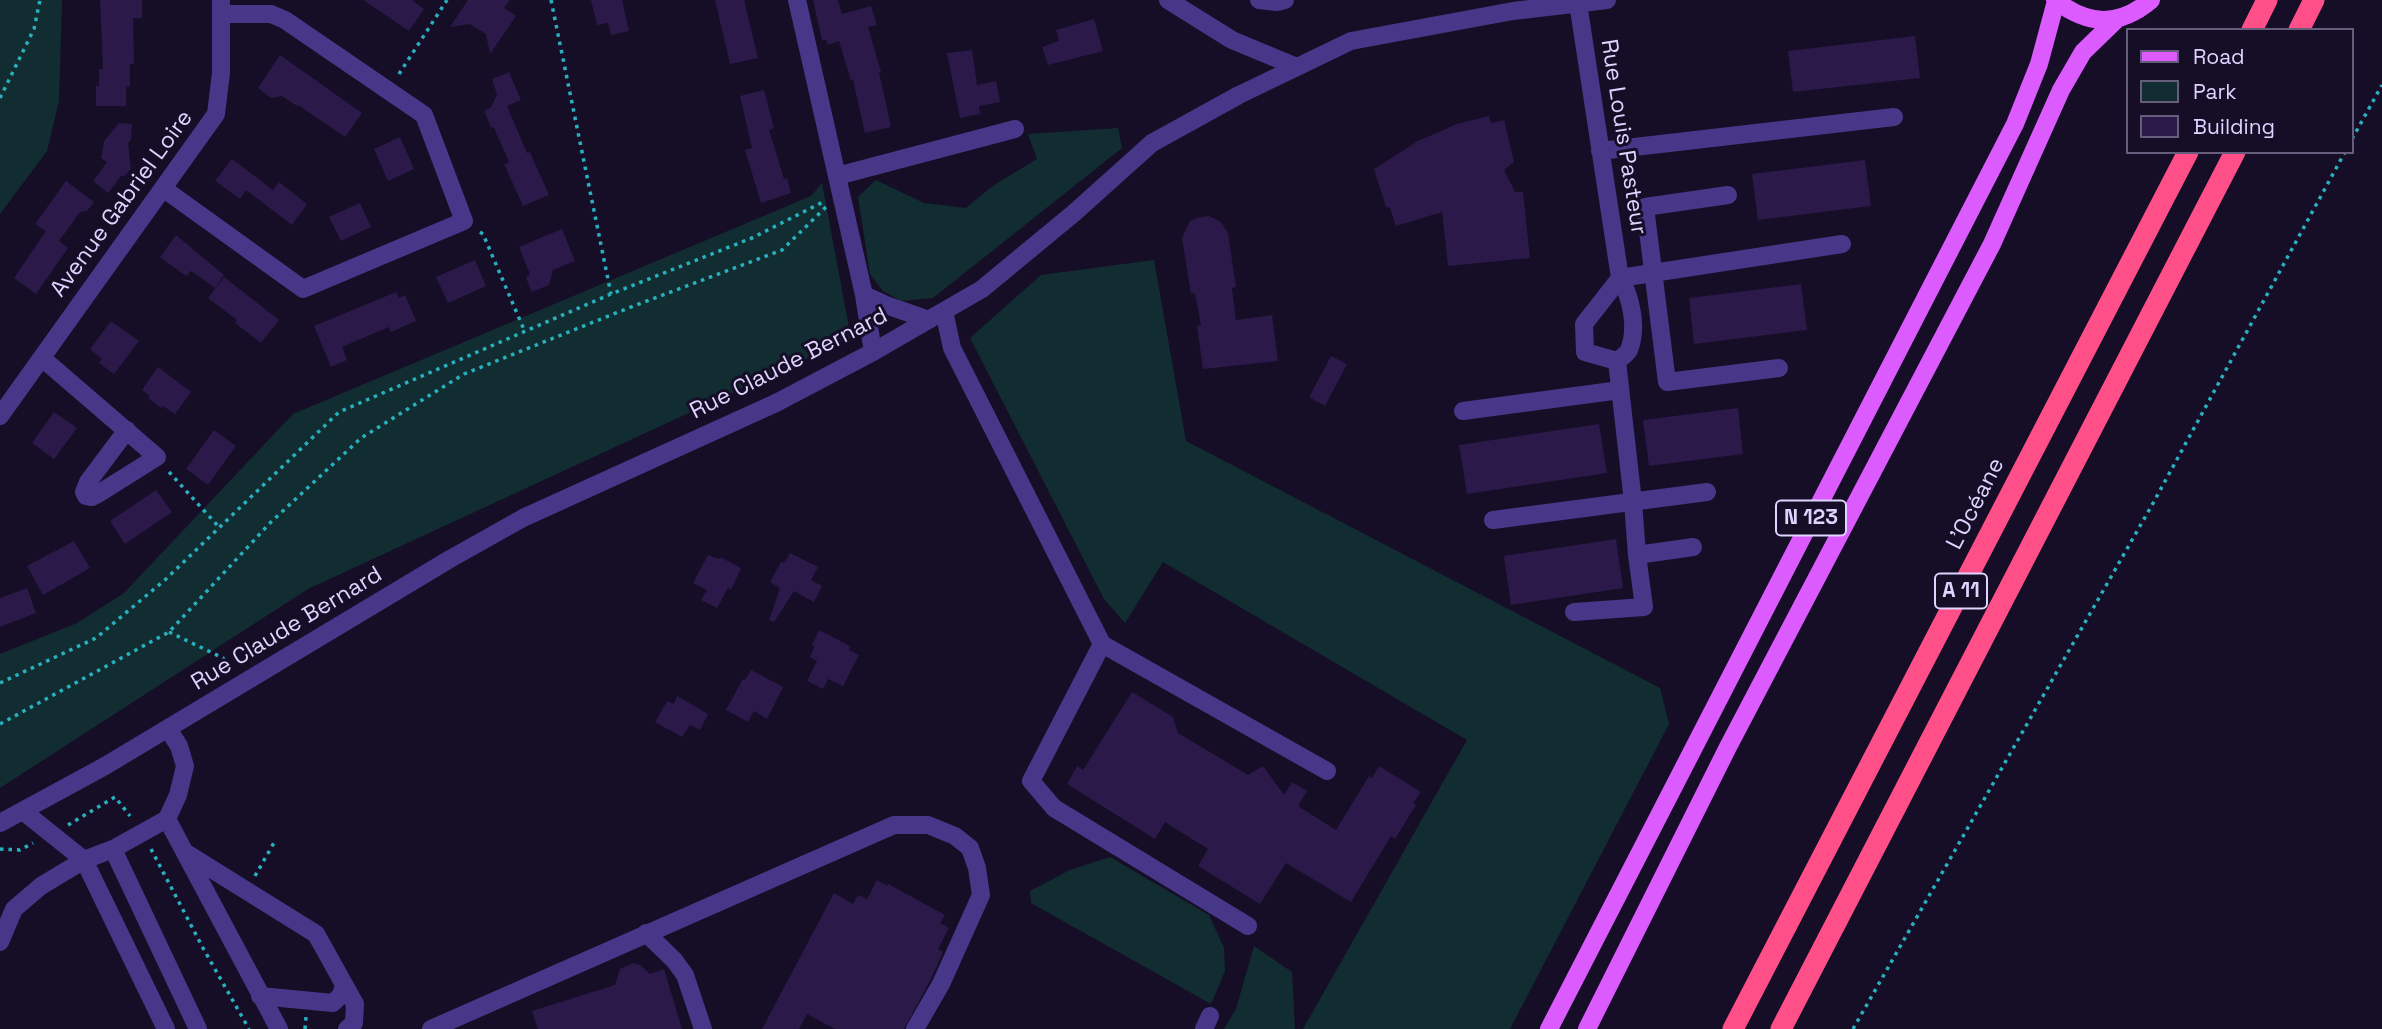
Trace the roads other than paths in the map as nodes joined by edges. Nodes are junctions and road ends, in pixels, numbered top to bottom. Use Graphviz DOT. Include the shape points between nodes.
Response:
graph roads {
  1 [pos="797,0"];
  2 [pos="1168,0"];
  3 [pos="1259,0"];
  4 [pos="1285,0"];
  5 [pos="1607,0"];
  6 [pos="2056,0"];
  7 [pos="2151,0"];
  8 [pos="2267,0"];
  9 [pos="2314,0"];
  10 [pos="1578,3"];
  11 [pos="221,7"];
  12 [pos="2117,19"];
  13 [pos="2253,28"];
  14 [pos="2300,28"];
  15 [pos="1297,67"];
  16 [pos="1894,117"];
  17 [pos="1015,130"];
  18 [pos="1600,151"];
  19 [pos="2188,154"];
  20 [pos="2234,154"];
  21 [pos="839,185"];
  22 [pos="164,189"];
  23 [pos="1728,195"];
  24 [pos="1842,244"];
  25 [pos="1652,273"];
  26 [pos="1620,278"];
  27 [pos="864,295"];
  28 [pos="937,315"];
  29 [pos="873,352"];
  30 [pos="42,358"];
  31 [pos="1617,361"];
  32 [pos="1779,368"];
  33 [pos="1620,390"];
  34 [pos="1463,411"];
  35 [pos="0,416"];
  36 [pos="127,430"];
  37 [pos="1707,492"];
  38 [pos="1633,502"];
  39 [pos="1493,520"];
  40 [pos="1693,547"];
  41 [pos="1637,555"];
  42 [pos="1574,612"];
  43 [pos="1102,644"];
  44 [pos="168,729"];
  45 [pos="1327,771"];
  46 [pos="24,812"];
  47 [pos="167,819"];
  48 [pos="0,824"];
  49 [pos="113,849"];
  50 [pos="186,853"];
  51 [pos="84,860"];
  52 [pos="1248,926"];
  53 [pos="646,933"];
  54 [pos="0,942"];
  55 [pos="344,985"];
  56 [pos="260,996"];
  57 [pos="282,1028"];
  58 [pos="166,1029"];
  59 [pos="198,1029"];
  60 [pos="347,1029"];
  61 [pos="431,1029"];
  62 [pos="703,1029"];
  63 [pos="915,1029"];
  64 [pos="1549,1029"];
  65 [pos="1587,1029"];
  66 [pos="1733,1029"];
  67 [pos="1781,1029"];
  1 -- 21 [label="street"];
  2 -- 15 [label="street" via="1232,40"];
  3 -- 4 [label="street"];
  5 -- 10 [label="street, Rue Claude Bernard"];
  6 -- 12 [label="main road, N 123" via="2074,14 2095,20"];
  6 -- 64 [label="main road, N 123" via="2039,64 2015,124"];
  7 -- 12 [label="main road, N 123" via="2138,12"];
  8 -- 13 [label="highway"];
  9 -- 14 [label="highway"];
  10 -- 15 [label="street, Rue Claude Bernard" via="1351,41"];
  10 -- 18 [label="street, Rue Louis Pasteur"];
  11 -- 22 [label="street, Avenue Gabriel Loire" via="216,114"];
  11 -- 22 [label="street" via="285,20 425,114 464,221 303,289"];
  12 -- 65 [label="main road, N 123" via="2083,52 2062,90 1992,244 1728,747"];
  15 -- 28 [label="street, Rue Claude Bernard" via="1152,143 982,289"];
  16 -- 18 [label="street"];
  17 -- 21 [label="street"];
  18 -- 26 [label="street, Rue Louis Pasteur"];
  19 -- 66 [label="highway, L’Océane / A 11"];
  20 -- 67 [label="highway, A 11"];
  21 -- 27 [label="street"];
  22 -- 30 [label="street, Avenue Gabriel Loire"];
  23 -- 25 [label="street" via="1644,206"];
  24 -- 25 [label="street"];
  25 -- 26 [label="street"];
  25 -- 32 [label="street" via="1667,382"];
  26 -- 31 [label="street, Rue Louis Pasteur" via="1628,291 1633,324 1629,352"];
  26 -- 31 [label="street" via="1584,324 1585,352"];
  27 -- 28 [label="street" via="886,305"];
  27 -- 29 [label="street"];
  28 -- 29 [label="street, Rue Claude Bernard"];
  28 -- 43 [label="street"];
  29 -- 44 [label="street, Rue Claude Bernard" via="776,403 523,518"];
  30 -- 35 [label="street, Avenue Gabriel Loire"];
  30 -- 36 [label="street"];
  31 -- 33 [label="street"];
  33 -- 34 [label="street"];
  33 -- 38 [label="street"];
  36 -- 36 [label="street" via="88,482 86,496 98,494 157,457"];
  37 -- 38 [label="street"];
  38 -- 39 [label="street"];
  38 -- 41 [label="street"];
  40 -- 41 [label="street"];
  41 -- 42 [label="street" via="1644,607"];
  43 -- 45 [label="street"];
  43 -- 52 [label="street" via="1031,781 1054,808"];
  44 -- 46 [label="street, Rue Claude Bernard"];
  44 -- 47 [label="street" via="180,746 185,766"];
  46 -- 48 [label="street, Rue Claude Bernard"];
  46 -- 51 [label="street"];
  47 -- 49 [label="street"];
  47 -- 50 [label="street"];
  49 -- 51 [label="street"];
  49 -- 59 [label="street"];
  50 -- 55 [label="street" via="316,934"];
  50 -- 56 [label="street"];
  51 -- 54 [label="street" via="14,909"];
  51 -- 58 [label="street"];
  53 -- 61 [label="street"];
  53 -- 62 [label="street" via="685,975"];
  53 -- 63 [label="street" via="894,825 928,825 970,848 981,895"];
  55 -- 56 [label="street" via="333,1003"];
  55 -- 60 [label="street" via="355,1004 354,1023"];
  56 -- 57 [label="street"];
}
